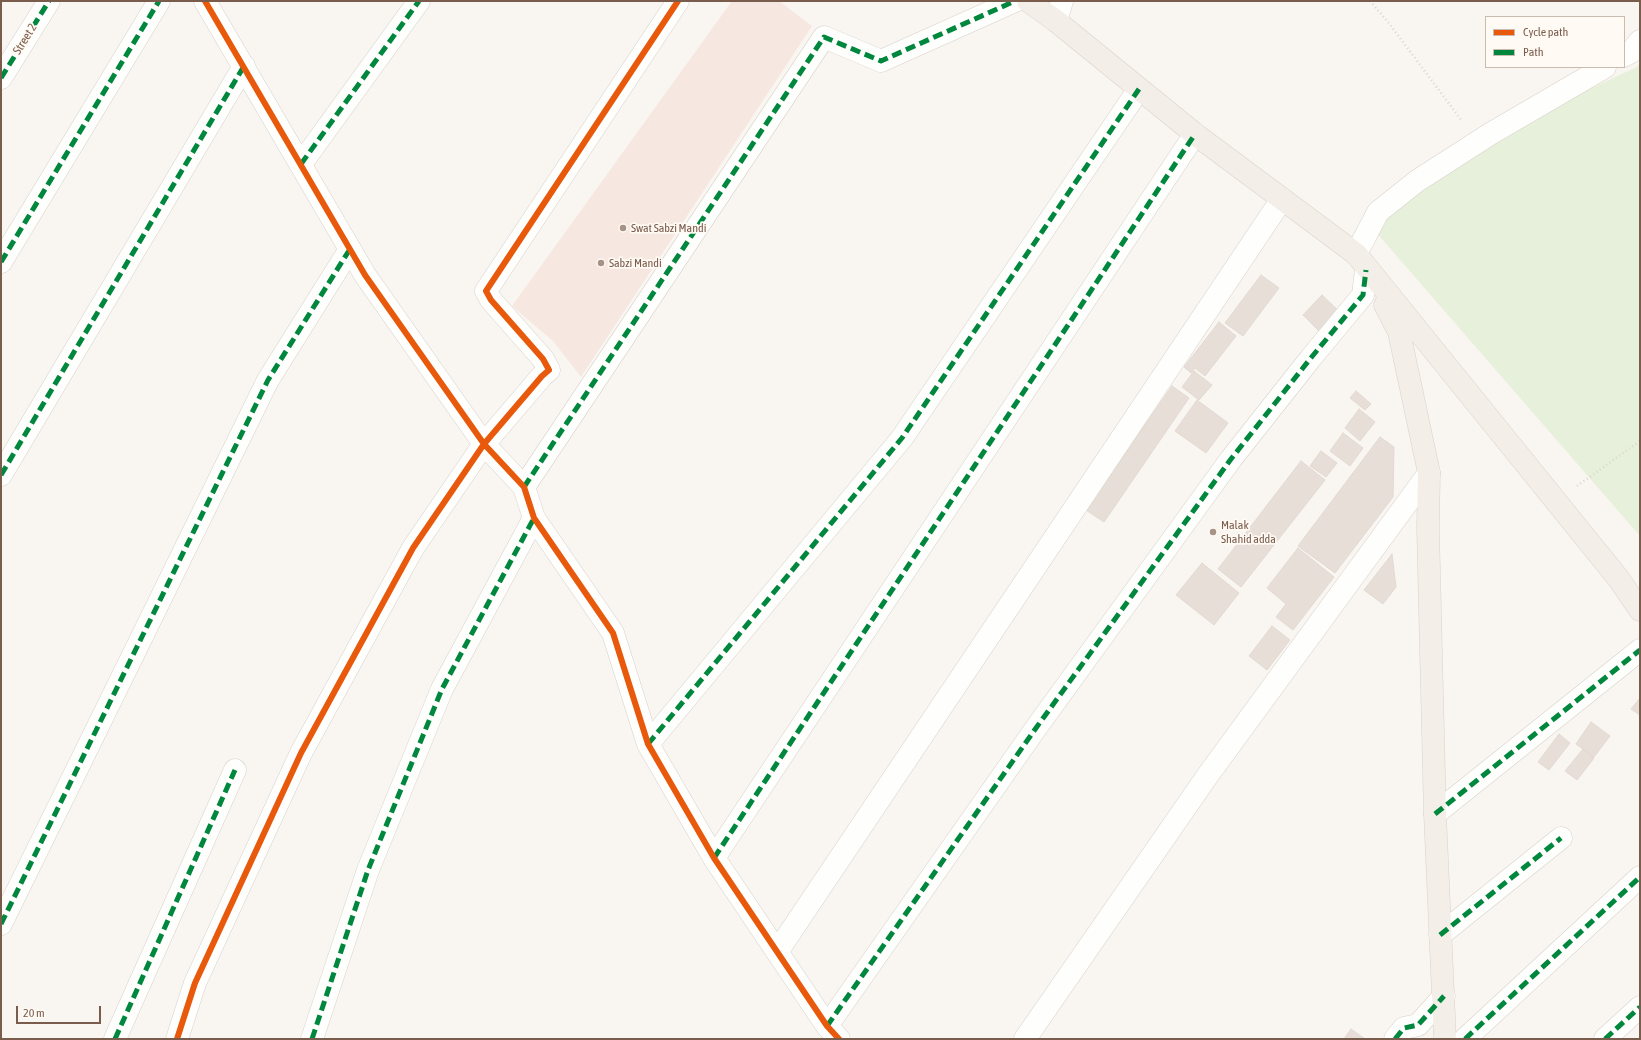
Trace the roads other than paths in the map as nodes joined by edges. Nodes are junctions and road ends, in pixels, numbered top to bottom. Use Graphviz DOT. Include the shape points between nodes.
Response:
graph roads {
  1 [pos="49,1"];
  2 [pos="159,1"];
  3 [pos="205,1"];
  4 [pos="419,1"];
  5 [pos="678,1"];
  6 [pos="1014,1"];
  7 [pos="1028,1"];
  8 [pos="1062,1"];
  9 [pos="1056,21"];
  10 [pos="1640,41"];
  11 [pos="1625,55"];
  12 [pos="244,66"];
  13 [pos="1603,68"];
  14 [pos="1,78"];
  15 [pos="1139,89"];
  16 [pos="1195,134"];
  17 [pos="301,164"];
  18 [pos="1282,199"];
  19 [pos="350,249"];
  20 [pos="1,262"];
  21 [pos="1361,262"];
  22 [pos="484,444"];
  23 [pos="1429,473"];
  24 [pos="1,475"];
  25 [pos="524,487"];
  26 [pos="534,518"];
  27 [pos="1640,610"];
  28 [pos="1640,650"];
  29 [pos="648,744"];
  30 [pos="235,770"];
  31 [pos="1435,814"];
  32 [pos="1561,838"];
  33 [pos="714,858"];
  34 [pos="1640,877"];
  35 [pos="1,924"];
  36 [pos="1440,935"];
  37 [pos="777,952"];
  38 [pos="1444,996"];
  39 [pos="1640,1007"];
  40 [pos="833,1032"];
  41 [pos="115,1039"];
  42 [pos="177,1039"];
  43 [pos="312,1039"];
  44 [pos="1025,1039"];
  45 [pos="1395,1039"];
  46 [pos="1446,1039"];
  47 [pos="1465,1039"];
  48 [pos="1605,1039"];
  1 -- 14 [label="street, Street 2"];
  2 -- 20 [label="street"];
  3 -- 12 [label="street"];
  4 -- 17 [label="street"];
  5 -- 22 [label="street" via="486,291 543,359 549,370"];
  6 -- 25 [label="street" via="881,61 824,37"];
  7 -- 9 [label="main road"];
  8 -- 9 [label="street"];
  9 -- 15 [label="main road"];
  10 -- 11 [label="street"];
  12 -- 17 [label="street"];
  12 -- 24 [label="street"];
  13 -- 21 [label="street" via="1477,142 1417,181 1378,212"];
  15 -- 16 [label="main road"];
  15 -- 29 [label="street" via="902,438"];
  16 -- 18 [label="main road"];
  16 -- 33 [label="street"];
  17 -- 19 [label="street"];
  18 -- 21 [label="main road"];
  18 -- 37 [label="street"];
  19 -- 22 [label="street"];
  19 -- 35 [label="street" via="268,380"];
  21 -- 23 [label="main road" via="1399,332"];
  21 -- 27 [label="main road" via="1618,578"];
  21 -- 40 [label="street" via="1363,295 1230,459 1036,728"];
  22 -- 25 [label="street"];
  22 -- 42 [label="street" via="413,548 302,753 195,983"];
  23 -- 31 [label="main road"];
  23 -- 44 [label="street" via="1208,775"];
  25 -- 26 [label="street"];
  26 -- 29 [label="street" via="613,633"];
  26 -- 43 [label="street" via="442,689 368,870"];
  28 -- 31 [label="street"];
  29 -- 33 [label="street"];
  30 -- 41 [label="street"];
  31 -- 36 [label="main road"];
  32 -- 36 [label="street"];
  33 -- 37 [label="street"];
  34 -- 47 [label="street"];
  36 -- 38 [label="main road"];
  37 -- 40 [label="street"];
  38 -- 45 [label="street" via="1418,1025 1404,1028"];
  38 -- 46 [label="main road"];
  39 -- 48 [label="street"];
}
